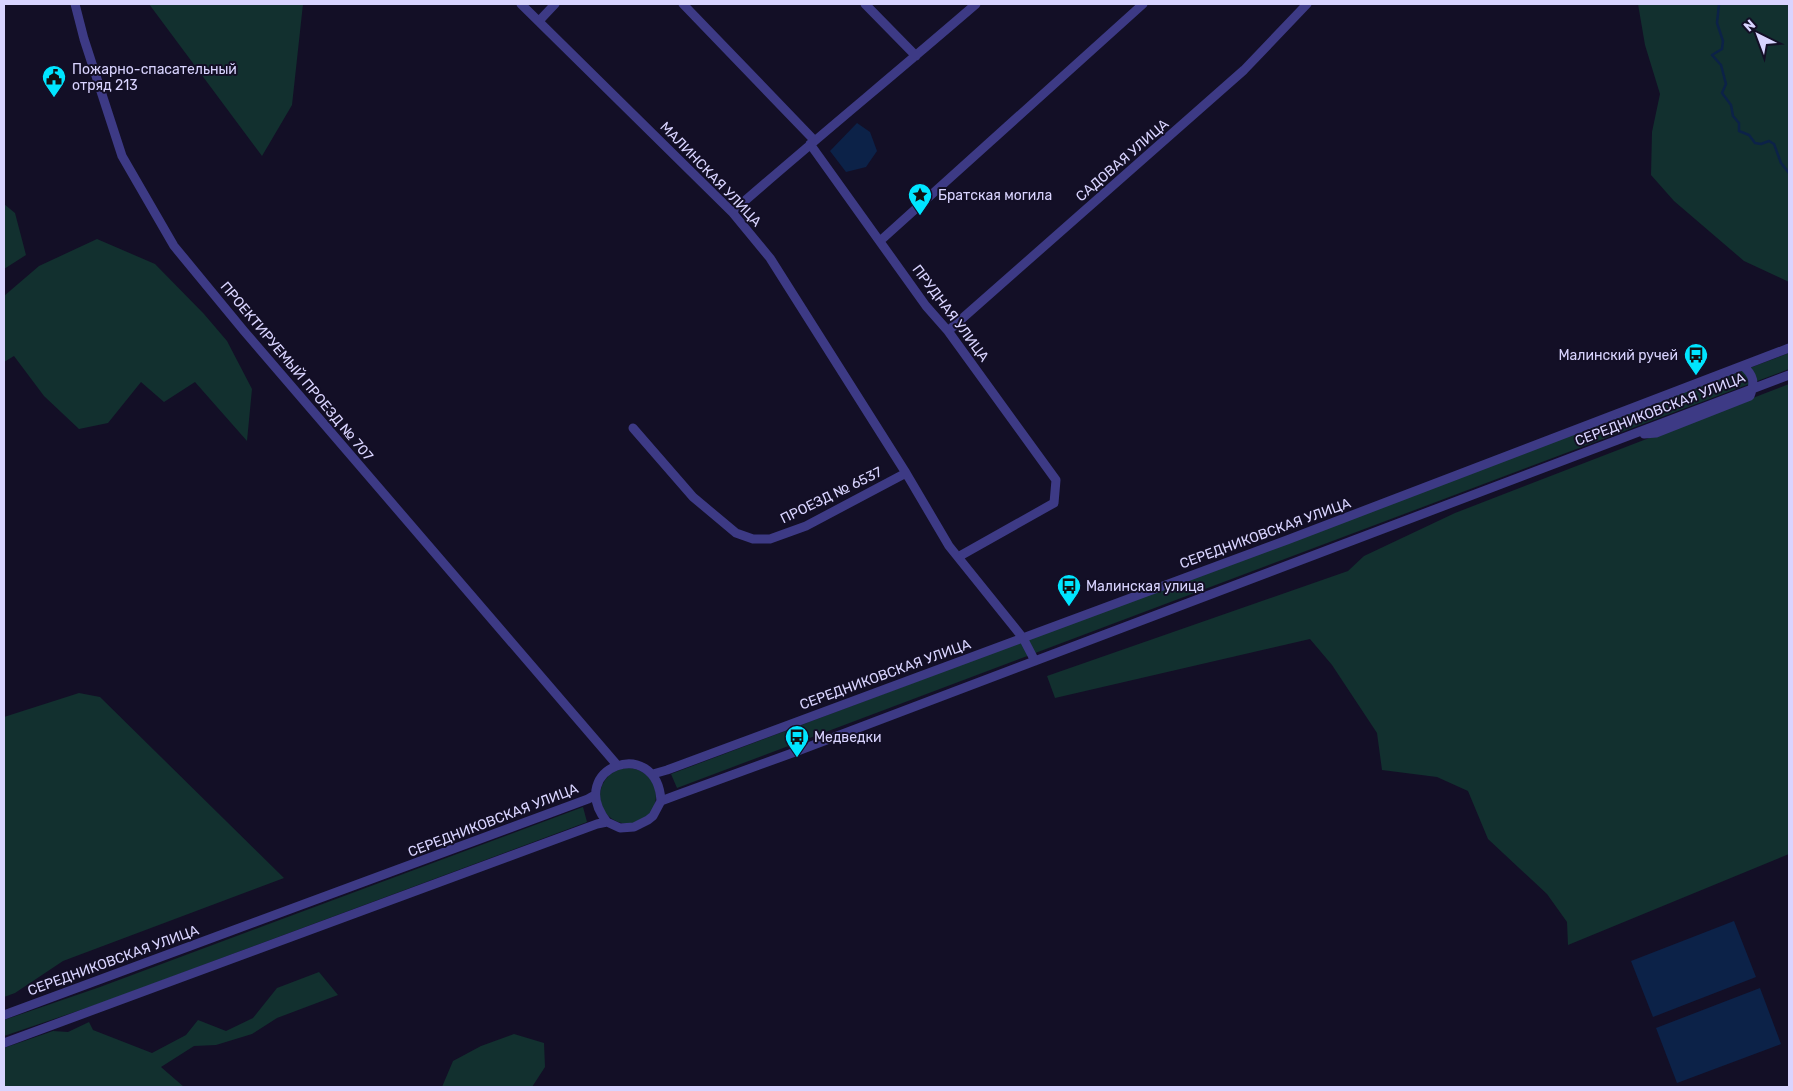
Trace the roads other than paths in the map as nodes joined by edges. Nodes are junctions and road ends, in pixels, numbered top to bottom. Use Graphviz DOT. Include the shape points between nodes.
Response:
graph roads {
  1 [pos="74,4"];
  2 [pos="521,4"];
  3 [pos="555,4"];
  4 [pos="683,4"];
  5 [pos="865,4"];
  6 [pos="976,4"];
  7 [pos="1143,4"];
  8 [pos="1307,4"];
  9 [pos="539,21"];
  10 [pos="916,56"];
  11 [pos="812,142"];
  12 [pos="732,212"];
  13 [pos="880,240"];
  14 [pos="948,331"];
  15 [pos="1789,348"];
  16 [pos="1743,366"];
  17 [pos="1789,375"];
  18 [pos="1753,388"];
  19 [pos="633,428"];
  20 [pos="906,473"];
  21 [pos="958,558"];
  22 [pos="1023,638"];
  23 [pos="1035,661"];
  24 [pos="617,765"];
  25 [pos="653,774"];
  26 [pos="595,795"];
  27 [pos="662,801"];
  28 [pos="607,822"];
  29 [pos="4,1015"];
  30 [pos="4,1043"];
  1 -- 24 [label="street, ПРОЕКТИРУЕМЫЙ ПРОЕЗД № 707" via="122,156 174,246"];
  2 -- 9 [label="street, МАЛИНСКАЯ УЛИЦА"];
  3 -- 9 [label="street"];
  4 -- 11 [label="street, ПРУДНАЯ УЛИЦА"];
  5 -- 10 [label="street"];
  6 -- 10 [label="street"];
  7 -- 13 [label="street"];
  8 -- 14 [label="street, САДОВАЯ УЛИЦА" via="1244,70"];
  9 -- 12 [label="street, МАЛИНСКАЯ УЛИЦА"];
  10 -- 11 [label="street"];
  11 -- 12 [label="street"];
  11 -- 13 [label="street, ПРУДНАЯ УЛИЦА"];
  12 -- 20 [label="street, МАЛИНСКАЯ УЛИЦА" via="770,258"];
  13 -- 14 [label="street, ПРУДНАЯ УЛИЦА" via="926,306"];
  14 -- 21 [label="street, ПРУДНАЯ УЛИЦА" via="1056,480 1054,503"];
  15 -- 16 [label="street, СЕРЕДНИКОВСКАЯ УЛИЦА"];
  16 -- 18 [label="street" via="1752,374"];
  16 -- 22 [label="street, СЕРЕДНИКОВСКАЯ УЛИЦА"];
  17 -- 18 [label="street, СЕРЕДНИКОВСКАЯ УЛИЦА"];
  18 -- 23 [label="street, СЕРЕДНИКОВСКАЯ УЛИЦА"];
  19 -- 20 [label="street, ПРОЕЗД № 6537" via="700,502 736,534 754,539 770,539 806,526"];
  20 -- 21 [label="street, МАЛИНСКАЯ УЛИЦА"];
  21 -- 22 [label="street, МАЛИНСКАЯ УЛИЦА"];
  22 -- 23 [label="street, МАЛИНСКАЯ УЛИЦА"];
  22 -- 25 [label="street, СЕРЕДНИКОВСКАЯ УЛИЦА"];
  23 -- 27 [label="street, СЕРЕДНИКОВСКАЯ УЛИЦА"];
  24 -- 25 [label="street" via="641,766"];
  24 -- 26 [label="street, СЕРЕДНИКОВСКАЯ УЛИЦА" via="600,779"];
  25 -- 27 [label="street" via="661,790"];
  26 -- 28 [label="street" via="597,808"];
  26 -- 29 [label="street, СЕРЕДНИКОВСКАЯ УЛИЦА"];
  27 -- 28 [label="street" via="648,820 634,827 620,828"];
  28 -- 30 [label="street"];
}
